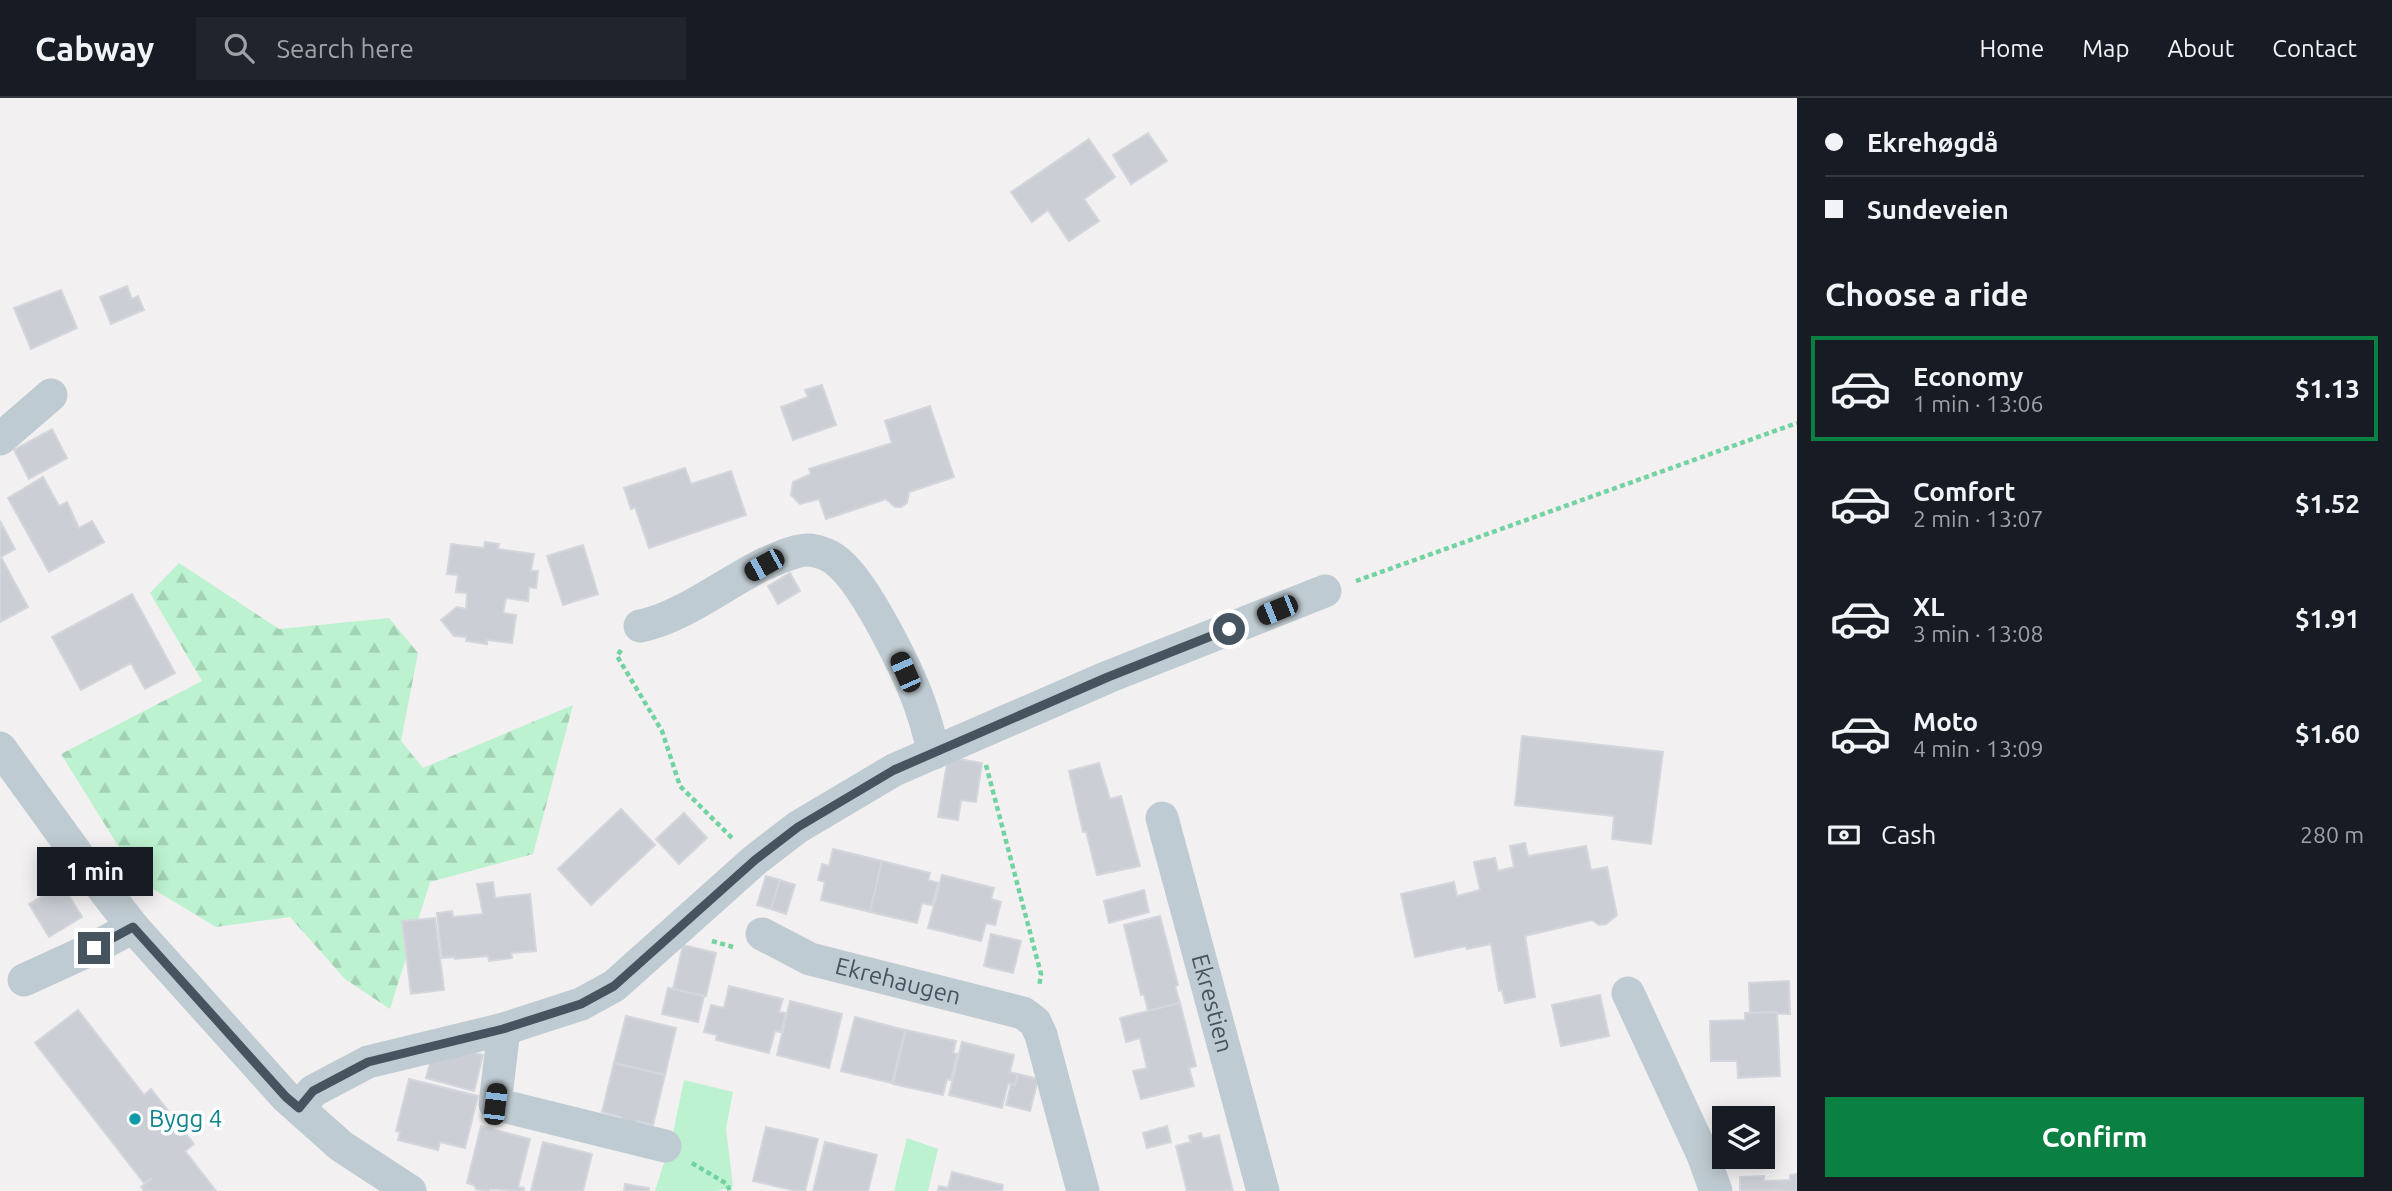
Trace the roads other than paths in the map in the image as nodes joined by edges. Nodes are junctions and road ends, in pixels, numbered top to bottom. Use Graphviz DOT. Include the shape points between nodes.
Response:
graph roads {
  1 [pos="51,395"];
  2 [pos="0,439"];
  3 [pos="1325,591"];
  4 [pos="640,626"];
  5 [pos="0,748"];
  6 [pos="934,752"];
  7 [pos="1162,818"];
  8 [pos="133,927"];
  9 [pos="762,934"];
  10 [pos="24,979"];
  11 [pos="1628,993"];
  12 [pos="503,1029"];
  13 [pos="299,1108"];
  14 [pos="665,1146"];
  15 [pos="410,1191"];
  16 [pos="1083,1191"];
  17 [pos="1263,1191"];
  18 [pos="1716,1191"];
  1 -- 2 [label="street"];
  3 -- 6 [label="street"];
  4 -- 6 [label="street" via="764,565 800,551 823,553 855,580 883,628 922,709"];
  5 -- 8 [label="street"];
  6 -- 12 [label="street" via="894,770 798,827 614,986 581,1004"];
  7 -- 17 [label="street, Ekrestien"];
  8 -- 10 [label="street"];
  8 -- 13 [label="street"];
  9 -- 16 [label="street, Ekrehaugen" via="810,959 1023,1013 1035,1022"];
  11 -- 18 [label="street"];
  12 -- 13 [label="street" via="368,1062 313,1091"];
  12 -- 14 [label="street" via="495,1104"];
  13 -- 15 [label="street" via="341,1146"];
}
